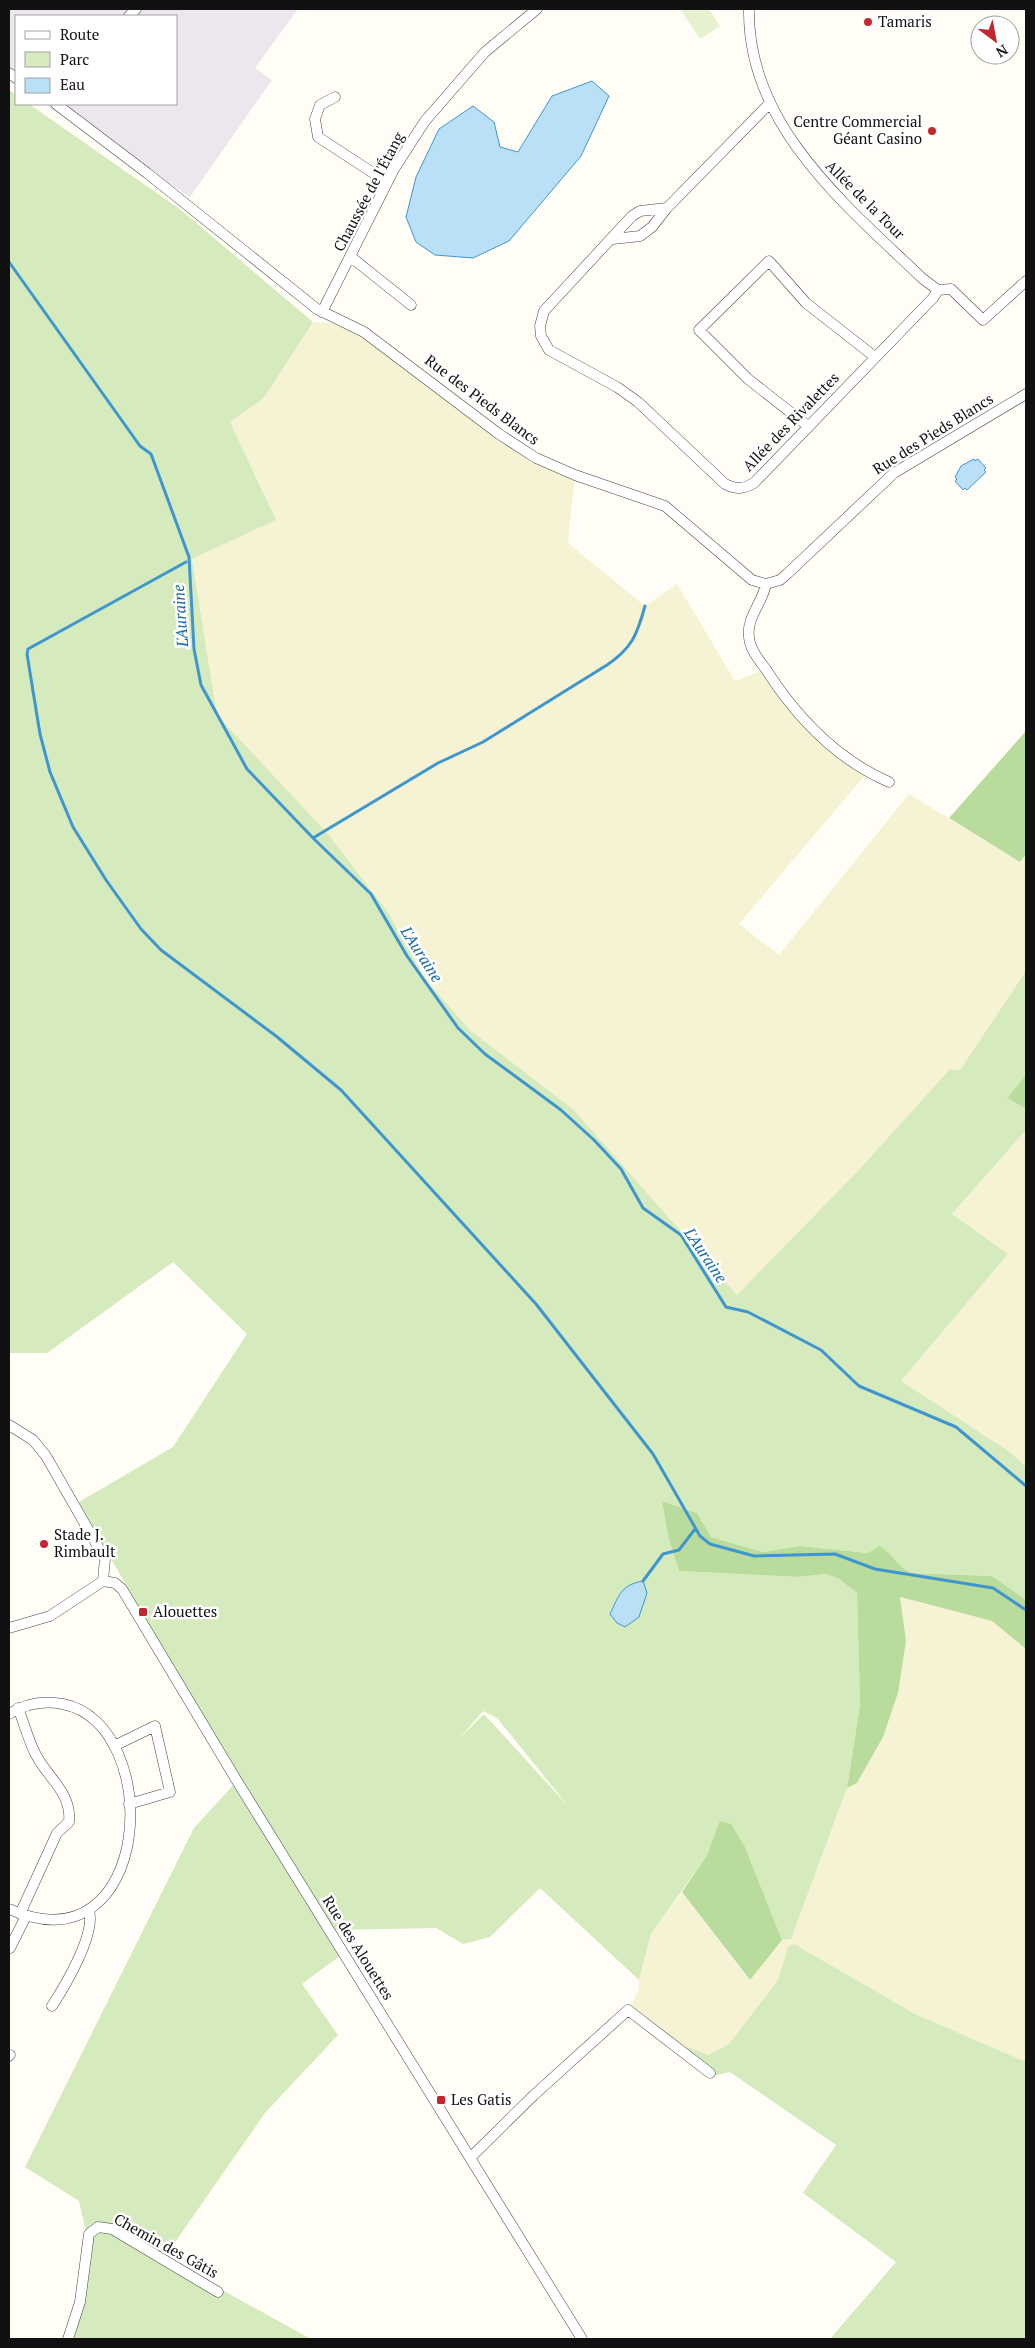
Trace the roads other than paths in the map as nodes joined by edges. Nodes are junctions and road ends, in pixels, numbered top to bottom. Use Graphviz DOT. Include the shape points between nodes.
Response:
graph roads {
  1 [pos="537,9"];
  2 [pos="749,9"];
  3 [pos="335,97"];
  4 [pos="770,103"];
  5 [pos="57,105"];
  6 [pos="387,182"];
  7 [pos="667,208"];
  8 [pos="613,239"];
  9 [pos="351,257"];
  10 [pos="1026,281"];
  11 [pos="938,290"];
  12 [pos="411,305"];
  13 [pos="322,312"];
  14 [pos="875,357"];
  15 [pos="1026,394"];
  16 [pos="808,426"];
  17 [pos="766,584"];
  18 [pos="889,782"];
  19 [pos="9,1424"];
  20 [pos="103,1581"];
  21 [pos="9,1628"];
  22 [pos="13,1711"];
  23 [pos="114,1746"];
  24 [pos="129,1804"];
  25 [pos="9,1909"];
  26 [pos="89,1911"];
  27 [pos="23,1915"];
  28 [pos="10,1948"];
  29 [pos="52,2006"];
  30 [pos="710,2073"];
  31 [pos="470,2158"];
  32 [pos="218,2292"];
  33 [pos="68,2339"];
  34 [pos="582,2339"];
  1 -- 6 [label="street, Chaussée de l'Étang" via="486,52 443,98 419,129"];
  2 -- 4 [label="street, Allée de la Tour" via="758,68"];
  3 -- 6 [label="street" via="320,105 315,119 318,137"];
  4 -- 7 [label="street"];
  4 -- 11 [label="street, Allée de la Tour" via="812,169"];
  5 -- 13 [label="street, Rue des Pieds Blancs"];
  6 -- 9 [label="street, Chaussée de l'Étang"];
  7 -- 8 [label="street" via="640,236"];
  7 -- 8 [label="street, Allée des Rivalettes" via="640,211"];
  8 -- 16 [label="street, Allée des Rivalettes" via="544,311 541,336 550,350 638,402 725,484 735,489 754,483"];
  9 -- 12 [label="street"];
  9 -- 13 [label="street, Chaussée de l'Étang"];
  10 -- 11 [label="street" via="983,320 951,290"];
  11 -- 14 [label="street, Allée des Rivalettes"];
  13 -- 17 [label="street, Rue des Pieds Blancs" via="364,332 499,434 536,458 665,506 741,573"];
  14 -- 16 [label="street, Allée des Rivalettes"];
  14 -- 16 [label="street" via="806,303 769,261 699,330 748,379"];
  15 -- 17 [label="street, Rue des Pieds Blancs" via="894,473 787,574"];
  17 -- 18 [label="street" via="749,627 748,638 754,652 779,690 816,734 867,773"];
  19 -- 20 [label="street" via="32,1440 46,1456 105,1559"];
  20 -- 21 [label="street" via="50,1616"];
  20 -- 31 [label="street, Rue des Alouettes" via="122,1590"];
  22 -- 23 [label="street" via="36,1702 71,1706 98,1724"];
  22 -- 27 [label="street" via="70,1810 69,1822 57,1833"];
  23 -- 24 [label="street" via="124,1771"];
  23 -- 24 [label="street" via="155,1726 170,1792"];
  24 -- 26 [label="street" via="129,1845 122,1864 107,1893"];
  25 -- 27 [label="street"];
  26 -- 27 [label="street" via="47,1921"];
  26 -- 29 [label="street" via="86,1939 68,1982"];
  27 -- 28 [label="street"];
  30 -- 31 [label="street" via="628,2010"];
  31 -- 34 [label="street, Rue des Alouettes"];
  32 -- 33 [label="street, Chemin des Gâtis" via="112,2230 98,2227 87,2240 80,2302"];
}
